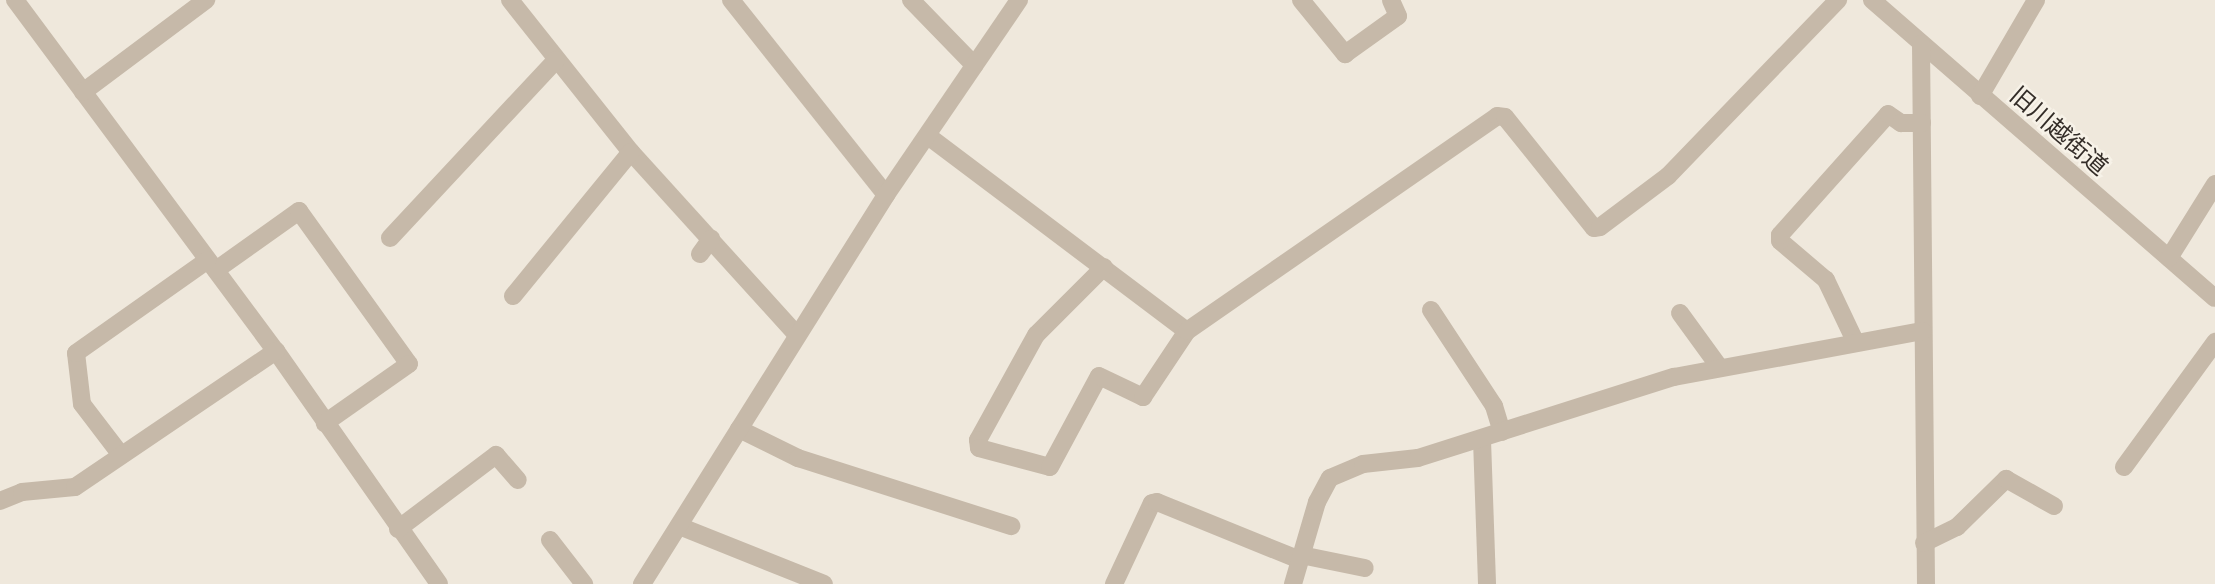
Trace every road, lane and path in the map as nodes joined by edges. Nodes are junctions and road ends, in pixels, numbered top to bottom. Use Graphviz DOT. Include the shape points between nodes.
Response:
graph roads {
  1 [pos="15,0"];
  2 [pos="206,0"];
  3 [pos="731,0"];
  4 [pos="911,0"];
  5 [pos="1019,0"];
  6 [pos="1301,0"];
  7 [pos="1391,0"];
  8 [pos="1838,0"];
  9 [pos="1872,0"];
  10 [pos="2036,0"];
  11 [pos="507,2"];
  12 [pos="1922,44"];
  13 [pos="556,60"];
  14 [pos="974,65"];
  15 [pos="83,92"];
  16 [pos="1980,96"];
  17 [pos="1922,123"];
  18 [pos="928,136"];
  19 [pos="631,152"];
  20 [pos="2215,184"];
  21 [pos="886,195"];
  22 [pos="390,238"];
  23 [pos="711,239"];
  24 [pos="700,254"];
  25 [pos="2169,258"];
  26 [pos="212,265"];
  27 [pos="1104,267"];
  28 [pos="513,296"];
  29 [pos="2215,298"];
  30 [pos="1431,310"];
  31 [pos="1680,313"];
  32 [pos="1187,331"];
  33 [pos="1923,331"];
  34 [pos="796,334"];
  35 [pos="1856,341"];
  36 [pos="2215,342"];
  37 [pos="276,351"];
  38 [pos="1720,368"];
  39 [pos="325,423"];
  40 [pos="739,429"];
  41 [pos="1502,432"];
  42 [pos="1482,440"];
  43 [pos="121,454"];
  44 [pos="2124,467"];
  45 [pos="518,480"];
  46 [pos="0,501"];
  47 [pos="2053,506"];
  48 [pos="679,526"];
  49 [pos="1011,526"];
  50 [pos="398,529"];
  51 [pos="550,540"];
  52 [pos="1924,543"];
  53 [pos="1301,558"];
  54 [pos="1365,568"];
  55 [pos="439,584"];
  56 [pos="584,584"];
  57 [pos="642,584"];
  58 [pos="824,584"];
  59 [pos="1114,584"];
  60 [pos="1293,584"];
  61 [pos="1487,584"];
  62 [pos="1926,584"];
  1 -- 15 [label="street"];
  2 -- 15 [label="street"];
  3 -- 21 [label="street"];
  4 -- 14 [label="street"];
  5 -- 14 [label="street"];
  6 -- 7 [label="street" via="1345,54 1398,16"];
  8 -- 32 [label="street" via="1668,177 1600,227 1594,228 1505,117 1497,116"];
  9 -- 12 [label="street, 旧川越街道"];
  10 -- 16 [label="street"];
  11 -- 13 [label="street"];
  12 -- 16 [label="street, 旧川越街道"];
  12 -- 17 [label="street"];
  13 -- 19 [label="street"];
  13 -- 22 [label="street"];
  14 -- 18 [label="street"];
  15 -- 26 [label="street"];
  16 -- 25 [label="street, 旧川越街道"];
  17 -- 33 [label="street"];
  17 -- 35 [label="street" via="1901,123 1888,114 1780,235 1780,241 1826,280"];
  18 -- 21 [label="street"];
  18 -- 27 [label="street"];
  19 -- 23 [label="street"];
  19 -- 28 [label="street"];
  20 -- 25 [label="street"];
  21 -- 34 [label="street"];
  23 -- 24 [label="street"];
  23 -- 34 [label="street"];
  25 -- 29 [label="street, 旧川越街道"];
  26 -- 37 [label="street"];
  26 -- 39 [label="street" via="299,211 409,364"];
  26 -- 43 [label="street" via="76,354 82,404"];
  27 -- 32 [label="street"];
  27 -- 32 [label="street" via="1036,335 978,440 979,448 1050,467 1098,376 1143,397"];
  30 -- 41 [label="street" via="1494,406"];
  31 -- 38 [label="street"];
  33 -- 35 [label="street"];
  33 -- 52 [label="street"];
  34 -- 40 [label="street"];
  35 -- 38 [label="street"];
  36 -- 44 [label="street"];
  37 -- 39 [label="street"];
  37 -- 43 [label="street"];
  38 -- 41 [label="street" via="1674,377"];
  39 -- 50 [label="street"];
  40 -- 48 [label="street"];
  40 -- 49 [label="street" via="798,458"];
  41 -- 42 [label="street"];
  42 -- 53 [label="street" via="1418,458 1363,464 1330,478"];
  42 -- 61 [label="street"];
  43 -- 46 [label="street" via="75,487 22,492"];
  45 -- 50 [label="street" via="496,455"];
  47 -- 52 [label="street" via="2006,479 1957,527"];
  48 -- 57 [label="street"];
  48 -- 58 [label="street"];
  50 -- 55 [label="street"];
  51 -- 56 [label="street"];
  52 -- 62 [label="street"];
  53 -- 54 [label="street"];
  53 -- 59 [label="street" via="1157,502 1152,503"];
  53 -- 60 [label="street"];
}
